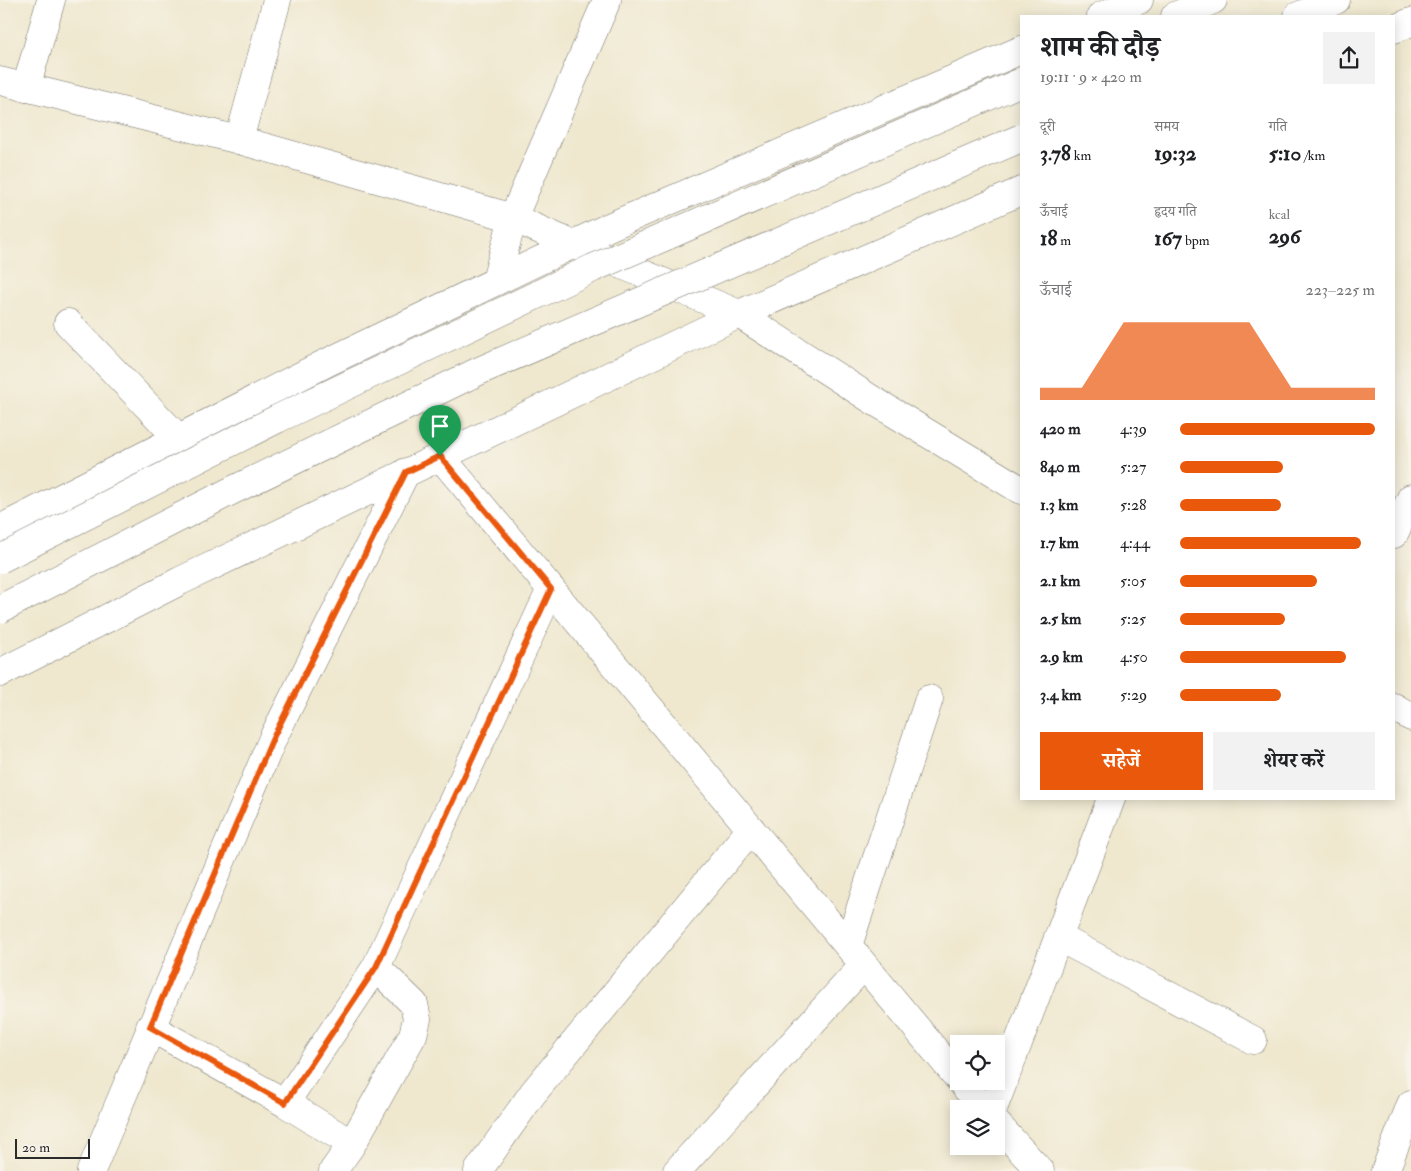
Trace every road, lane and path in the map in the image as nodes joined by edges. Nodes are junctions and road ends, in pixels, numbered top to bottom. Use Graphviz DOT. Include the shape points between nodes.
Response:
graph roads {
  1 [pos="51,0"];
  2 [pos="277,0"];
  3 [pos="607,0"];
  4 [pos="1139,0"];
  5 [pos="1213,0"];
  6 [pos="1336,0"];
  7 [pos="1103,15"];
  8 [pos="1177,15"];
  9 [pos="1300,15"];
  10 [pos="1411,22"];
  11 [pos="1395,29"];
  12 [pos="1020,50"];
  13 [pos="1020,82"];
  14 [pos="13,84"];
  15 [pos="1020,138"];
  16 [pos="239,140"];
  17 [pos="1020,191"];
  18 [pos="513,218"];
  19 [pos="572,244"];
  20 [pos="496,281"];
  21 [pos="739,314"];
  22 [pos="68,323"];
  23 [pos="178,438"];
  24 [pos="440,456"];
  25 [pos="406,472"];
  26 [pos="1020,489"];
  27 [pos="1411,498"];
  28 [pos="0,529"];
  29 [pos="1395,532"];
  30 [pos="0,559"];
  31 [pos="551,589"];
  32 [pos="0,609"];
  33 [pos="0,673"];
  34 [pos="929,699"];
  35 [pos="1395,708"];
  36 [pos="1411,717"];
  37 [pos="1111,800"];
  38 [pos="751,829"];
  39 [pos="1058,937"];
  40 [pos="856,955"];
  41 [pos="376,967"];
  42 [pos="150,1027"];
  43 [pos="1253,1040"];
  44 [pos="950,1068"];
  45 [pos="968,1090"];
  46 [pos="977,1100"];
  47 [pos="996,1100"];
  48 [pos="285,1103"];
  49 [pos="1411,1104"];
  50 [pos="1005,1133"];
  51 [pos="352,1144"];
  52 [pos="91,1171"];
  53 [pos="333,1171"];
  54 [pos="478,1171"];
  55 [pos="677,1171"];
  56 [pos="1040,1171"];
  57 [pos="1385,1171"];
  1 -- 14 [label="main road"];
  2 -- 16 [label="main road"];
  3 -- 18 [label="main road"];
  4 -- 7 [label="main road"];
  5 -- 8 [label="main road"];
  6 -- 9 [label="main road"];
  10 -- 11 [label="main road"];
  12 -- 19 [label="main road"];
  13 -- 30 [label="main road, bridge" via="593,268 193,461"];
  14 -- 16 [label="main road"];
  15 -- 32 [label="main road, bridge" via="479,371 229,492"];
  16 -- 18 [label="main road"];
  17 -- 21 [label="main road"];
  18 -- 19 [label="main road"];
  18 -- 20 [label="main road"];
  19 -- 20 [label="main road"];
  19 -- 21 [label="main road"];
  20 -- 23 [label="main road" via="326,362"];
  21 -- 24 [label="main road"];
  21 -- 26 [label="main road"];
  22 -- 23 [label="main road"];
  23 -- 28 [label="main road"];
  24 -- 25 [label="main road"];
  24 -- 31 [label="main road"];
  25 -- 33 [label="main road" via="180,581"];
  25 -- 42 [label="main road" via="273,738"];
  27 -- 29 [label="main road"];
  31 -- 38 [label="main road"];
  31 -- 41 [label="main road"];
  34 -- 40 [label="main road"];
  35 -- 36 [label="main road"];
  37 -- 39 [label="main road"];
  38 -- 40 [label="main road"];
  38 -- 54 [label="main road" via="534,1093"];
  39 -- 43 [label="main road"];
  39 -- 47 [label="main road"];
  40 -- 44 [label="main road"];
  40 -- 55 [label="main road"];
  41 -- 48 [label="main road"];
  41 -- 51 [label="main road" via="414,1004 417,1019 413,1035"];
  42 -- 48 [label="main road"];
  42 -- 52 [label="main road"];
  45 -- 46 [label="main road"];
  48 -- 51 [label="main road"];
  49 -- 57 [label="main road"];
  50 -- 56 [label="main road"];
  51 -- 53 [label="main road"];
}
